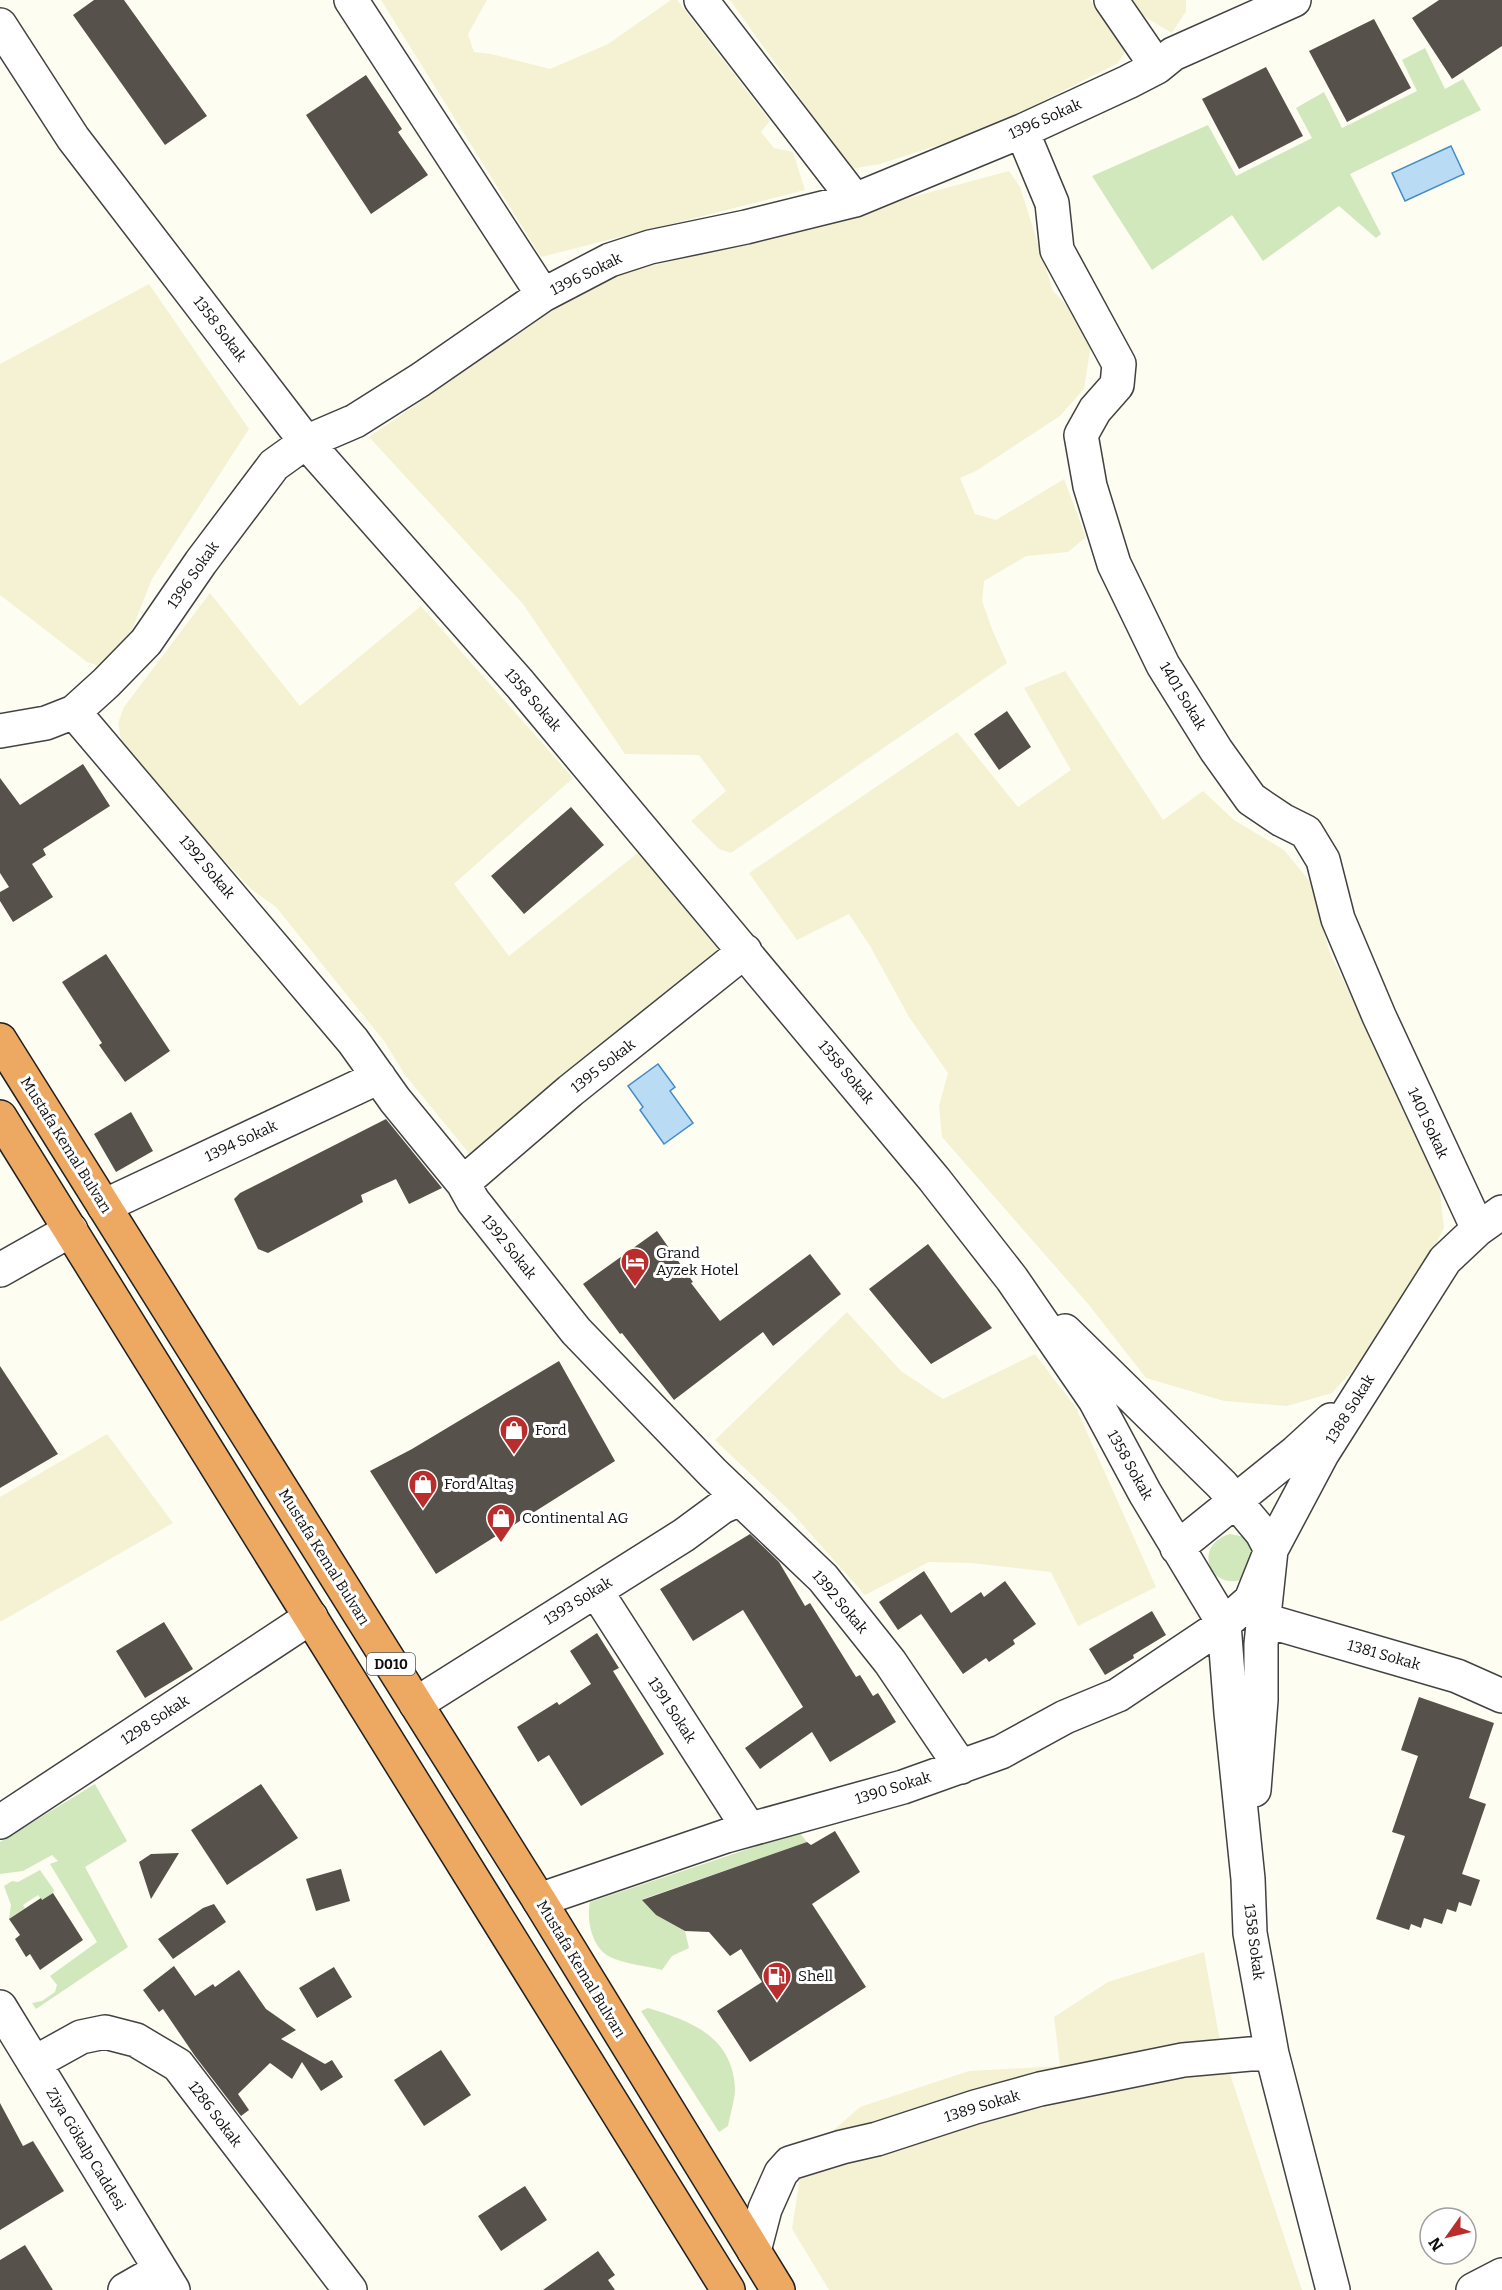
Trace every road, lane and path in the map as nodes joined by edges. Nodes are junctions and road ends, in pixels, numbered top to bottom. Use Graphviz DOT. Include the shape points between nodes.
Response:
graph roads {
  1 [pos="351,0"];
  2 [pos="701,0"];
  3 [pos="1111,0"];
  4 [pos="1294,0"];
  5 [pos="0,25"];
  6 [pos="1157,66"];
  7 [pos="1022,131"];
  8 [pos="855,200"];
  9 [pos="543,295"];
  10 [pos="306,442"];
  11 [pos="74,711"];
  12 [pos="0,731"];
  13 [pos="745,951"];
  14 [pos="0,1040"];
  15 [pos="379,1077"];
  16 [pos="0,1117"];
  17 [pos="463,1184"];
  18 [pos="104,1206"];
  19 [pos="1490,1221"];
  20 [pos="71,1230"];
  21 [pos="0,1270"];
  22 [pos="1012,1279"];
  23 [pos="1359,1394"];
  24 [pos="740,1499"];
  25 [pos="1235,1500"];
  26 [pos="1177,1548"];
  27 [pos="1271,1550"];
  28 [pos="596,1591"];
  29 [pos="311,1617"];
  30 [pos="1264,1620"];
  31 [pos="1224,1624"];
  32 [pos="1502,1696"];
  33 [pos="416,1704"];
  34 [pos="961,1767"];
  35 [pos="0,1822"];
  36 [pos="749,1830"];
  37 [pos="1248,1879"];
  38 [pos="539,1900"];
  39 [pos="0,2007"];
  40 [pos="1272,2054"];
  41 [pos="34,2063"];
  42 [pos="754,2251"];
  43 [pos="1502,2275"];
  44 [pos="166,2280"];
  45 [pos="125,2290"];
  46 [pos="350,2290"];
  47 [pos="728,2290"];
  48 [pos="778,2290"];
  49 [pos="1333,2290"];
  50 [pos="1473,2290"];
  1 -- 9 [label="street"];
  2 -- 8 [label="street"];
  3 -- 6 [label="street"];
  4 -- 6 [label="street, 1396 Sokak" via="1173,54"];
  5 -- 10 [label="street, 1358 Sokak" via="73,138"];
  6 -- 7 [label="street, 1396 Sokak"];
  7 -- 8 [label="street, 1396 Sokak"];
  7 -- 19 [label="street, 1401 Sokak" via="1052,203 1057,250 1119,363 1117,385 1095,410 1081,435 1090,486 1114,564 1163,665 1216,750 1251,799 1306,832 1323,860 1342,930 1379,1016"];
  8 -- 9 [label="street, 1396 Sokak" via="650,247 609,260"];
  9 -- 10 [label="street, 1396 Sokak" via="364,415"];
  10 -- 11 [label="street, 1396 Sokak" via="274,465 146,642"];
  10 -- 13 [label="street, 1358 Sokak" via="520,684"];
  11 -- 12 [label="street, 1396 Sokak" via="46,723"];
  11 -- 15 [label="street, 1392 Sokak" via="353,1041"];
  13 -- 17 [label="street, 1395 Sokak" via="570,1091"];
  13 -- 22 [label="street, 1358 Sokak"];
  14 -- 18 [label="highway, Mustafa Kemal Bulvarı / D010"];
  15 -- 17 [label="street, 1392 Sokak"];
  15 -- 18 [label="street, 1394 Sokak"];
  16 -- 20 [label="highway, D010"];
  17 -- 24 [label="street, 1392 Sokak" via="576,1331"];
  18 -- 33 [label="highway, Mustafa Kemal Bulvarı / D010"];
  19 -- 23 [label="street, 1388 Sokak" via="1445,1260"];
  20 -- 21 [label="street"];
  20 -- 29 [label="highway, D010"];
  22 -- 25 [label="street"];
  22 -- 26 [label="street, 1358 Sokak" via="1095,1400"];
  23 -- 25 [label="street" via="1296,1452"];
  23 -- 27 [label="street, 1388 Sokak"];
  24 -- 28 [label="street, 1393 Sokak"];
  24 -- 34 [label="street, 1392 Sokak" via="823,1578 890,1662"];
  25 -- 26 [label="street"];
  25 -- 27 [label="street"];
  26 -- 31 [label="street, 1358 Sokak"];
  27 -- 30 [label="street"];
  27 -- 31 [label="street, 1388 Sokak" via="1251,1600"];
  28 -- 33 [label="street, 1393 Sokak"];
  28 -- 36 [label="street, 1391 Sokak"];
  29 -- 35 [label="street, 1298 Sokak"];
  29 -- 47 [label="highway, D010"];
  30 -- 32 [label="street, 1381 Sokak" via="1457,1676"];
  30 -- 37 [label="street"];
  31 -- 34 [label="street, 1390 Sokak" via="1118,1695 1065,1717 1001,1752"];
  31 -- 37 [label="street, 1358 Sokak"];
  33 -- 38 [label="highway, Mustafa Kemal Bulvarı / D010"];
  34 -- 36 [label="street, 1390 Sokak"];
  36 -- 38 [label="street, 1390 Sokak"];
  37 -- 40 [label="street, 1358 Sokak" via="1250,1933"];
  38 -- 42 [label="highway, Mustafa Kemal Bulvarı / D010"];
  39 -- 41 [label="street, Ziya Gökalp Caddesi"];
  40 -- 42 [label="street, 1389 Sokak" via="1183,2061 1040,2089 790,2163 765,2209"];
  40 -- 49 [label="street, 1358 Sokak"];
  41 -- 44 [label="street, Ziya Gökalp Caddesi"];
  41 -- 46 [label="street, 1286 Sokak" via="81,2037 105,2032 136,2040 178,2065"];
  42 -- 48 [label="highway, Mustafa Kemal Bulvarı / D010"];
  43 -- 50 [label="street"];
  44 -- 45 [label="street"];
}
